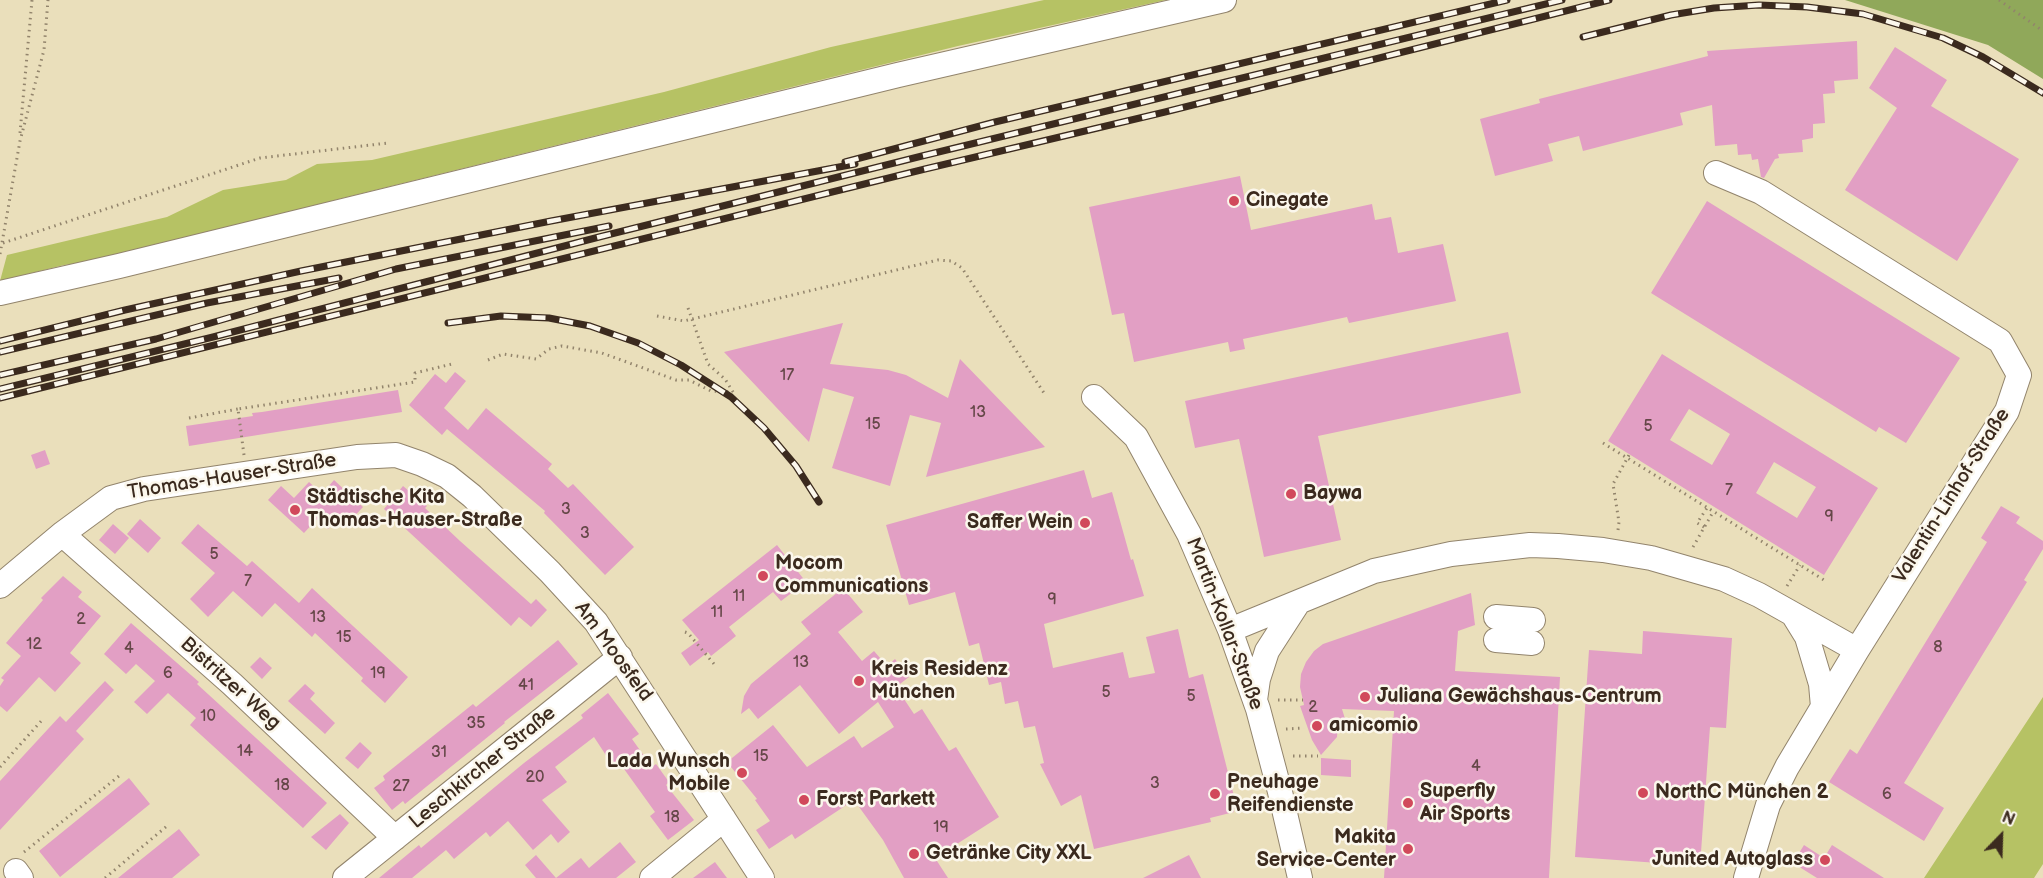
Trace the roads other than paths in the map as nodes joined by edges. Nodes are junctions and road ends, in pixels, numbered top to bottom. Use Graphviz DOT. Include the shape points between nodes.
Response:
graph roads {
  1 [pos="1224,0"];
  2 [pos="1716,173"];
  3 [pos="0,293"];
  4 [pos="1094,397"];
  5 [pos="422,464"];
  6 [pos="62,534"];
  7 [pos="0,586"];
  8 [pos="1298,603"];
  9 [pos="1792,615"];
  10 [pos="1496,616"];
  11 [pos="1230,630"];
  12 [pos="1496,640"];
  13 [pos="1857,650"];
  14 [pos="620,657"];
  15 [pos="1267,700"];
  16 [pos="1823,707"];
  17 [pos="724,819"];
  18 [pos="395,838"];
  19 [pos="345,878"];
  20 [pos="652,878"];
  21 [pos="762,878"];
  22 [pos="1300,878"];
  23 [pos="1746,878"];
  1 -- 3 [label="street"];
  2 -- 13 [label="street, Valentin-Linhof-Straße" via="1761,192 2000,341 2019,375 2007,411"];
  4 -- 11 [label="street, Martin-Kollar-Straße" via="1136,437 1189,534"];
  5 -- 6 [label="street, Thomas-Hauser-Straße" via="396,455 357,456 144,489 111,498"];
  5 -- 14 [label="street, Am Moosfeld" via="447,476 472,496 550,572 596,622"];
  6 -- 7 [label="street, Thomas-Hauser-Straße"];
  6 -- 18 [label="street, Bistritzer Weg" via="232,684"];
  8 -- 9 [label="street" via="1374,571 1451,554 1530,545 1604,550 1690,568 1759,595"];
  8 -- 11 [label="street"];
  8 -- 15 [label="street" via="1268,651 1258,679"];
  9 -- 13 [label="street"];
  9 -- 16 [label="street" via="1807,637 1821,684"];
  10 -- 12 [label="street" via="1533,631"];
  11 -- 15 [label="street, Martin-Kollar-Straße"];
  13 -- 16 [label="street, Valentin-Linhof-Straße"];
  14 -- 17 [label="street, Am Moosfeld"];
  14 -- 18 [label="street, Leschkircher Straße"];
  15 -- 22 [label="street, Martin-Kollar-Straße" via="1280,792"];
  16 -- 23 [label="street, Valentin-Linhof-Straße" via="1768,805"];
  17 -- 20 [label="street"];
  17 -- 21 [label="street, Am Moosfeld"];
  18 -- 19 [label="street, Leschkircher Straße"];
}
